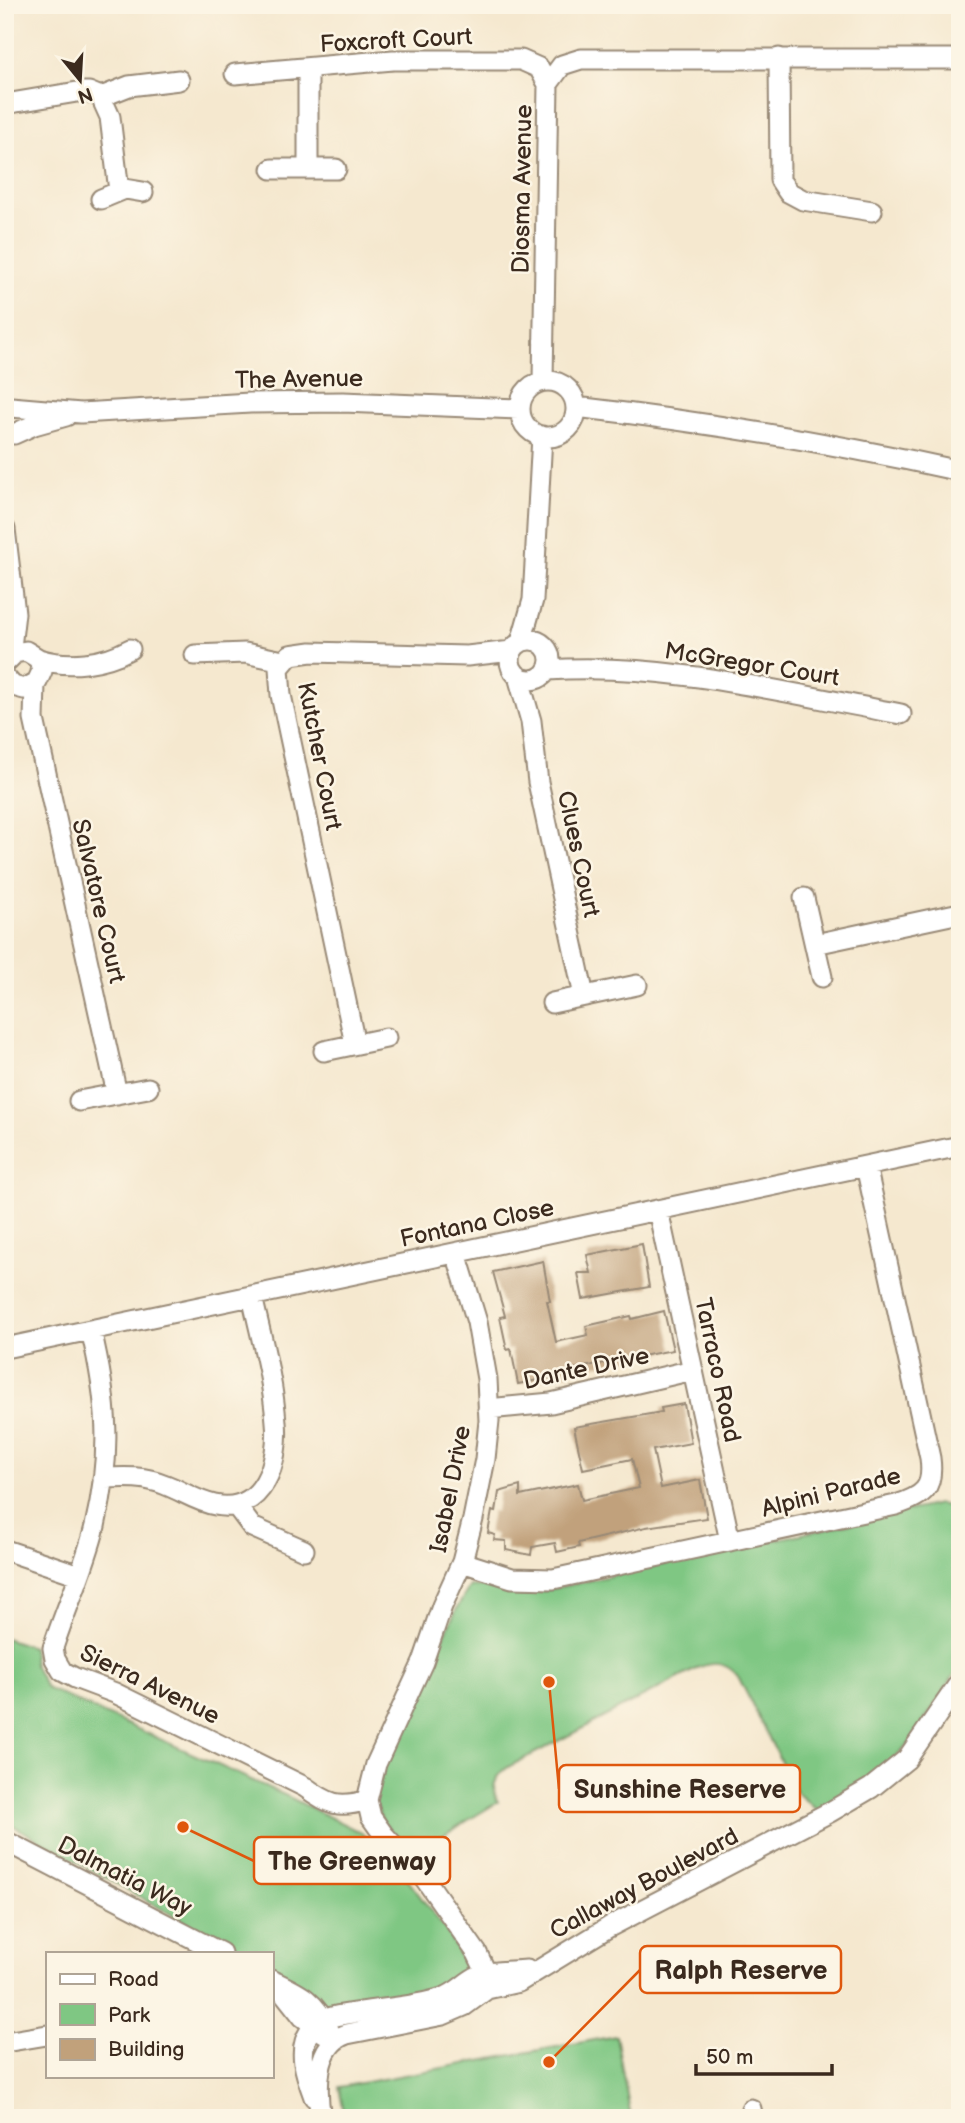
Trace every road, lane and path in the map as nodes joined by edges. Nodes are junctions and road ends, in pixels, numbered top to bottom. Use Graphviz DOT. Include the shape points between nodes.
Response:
graph roads {
  1 [pos="779,58"];
  2 [pos="960,60"];
  3 [pos="307,69"];
  4 [pos="235,74"];
  5 [pos="179,80"];
  6 [pos="548,84"];
  7 [pos="101,97"];
  8 [pos="5,104"];
  9 [pos="308,168"];
  10 [pos="272,169"];
  11 [pos="336,169"];
  12 [pos="143,192"];
  13 [pos="872,211"];
  14 [pos="543,380"];
  15 [pos="8,404"];
  16 [pos="576,407"];
  17 [pos="519,409"];
  18 [pos="80,413"];
  19 [pos="542,436"];
  20 [pos="10,440"];
  21 [pos="960,471"];
  22 [pos="5,529"];
  23 [pos="130,649"];
  24 [pos="195,655"];
  25 [pos="283,661"];
  26 [pos="530,661"];
  27 [pos="20,672"];
  28 [pos="901,714"];
  29 [pos="804,898"];
  30 [pos="960,914"];
  31 [pos="815,944"];
  32 [pos="822,977"];
  33 [pos="636,985"];
  34 [pos="584,996"];
  35 [pos="552,1003"];
  36 [pos="386,1038"];
  37 [pos="355,1044"];
  38 [pos="324,1051"];
  39 [pos="148,1088"];
  40 [pos="117,1094"];
  41 [pos="79,1101"];
  42 [pos="960,1146"];
  43 [pos="866,1166"];
  44 [pos="657,1210"];
  45 [pos="456,1253"];
  46 [pos="252,1296"];
  47 [pos="90,1330"];
  48 [pos="5,1348"];
  49 [pos="693,1370"];
  50 [pos="488,1409"];
  51 [pos="103,1478"];
  52 [pos="237,1507"];
  53 [pos="730,1541"];
  54 [pos="5,1550"];
  55 [pos="304,1550"];
  56 [pos="462,1562"];
  57 [pos="79,1575"];
  58 [pos="960,1682"];
  59 [pos="358,1800"];
  60 [pos="5,1841"];
  61 [pos="219,1952"];
  62 [pos="483,1980"];
  63 [pos="273,1981"];
  64 [pos="319,2023"];
  65 [pos="46,2035"];
  66 [pos="334,2040"];
  67 [pos="5,2042"];
  68 [pos="320,2114"];
  1 -- 2 [label="street, Diosma Avenue"];
  1 -- 6 [label="street, Diosma Avenue" via="582,59 562,65"];
  1 -- 13 [label="street" via="780,180 788,192 803,200"];
  3 -- 4 [label="street, Foxcroft Court"];
  3 -- 6 [label="street, Foxcroft Court" via="393,60 521,60 539,68"];
  3 -- 9 [label="street"];
  5 -- 7 [label="street" via="129,86"];
  6 -- 14 [label="street, Diosma Avenue"];
  7 -- 8 [label="street" via="89,92"];
  7 -- 12 [label="street" via="110,117 110,195"];
  9 -- 10 [label="street"];
  9 -- 11 [label="street"];
  14 -- 16 [label="street" via="562,384"];
  14 -- 17 [label="street" via="526,391"];
  15 -- 18 [label="street, The Avenue"];
  15 -- 20 [label="street" via="17,420"];
  16 -- 19 [label="street" via="563,432"];
  16 -- 21 [label="street" via="735,428"];
  17 -- 18 [label="street, The Avenue" via="300,402"];
  17 -- 19 [label="street" via="526,427"];
  18 -- 20 [label="street, The Avenue" via="34,425"];
  19 -- 26 [label="street, Clues Court"];
  22 -- 27 [label="street, Salvatore Court"];
  23 -- 27 [label="street" via="113,659 50,663"];
  24 -- 25 [label="street" via="245,653"];
  25 -- 26 [label="street, Kutcher Court" via="311,652"];
  25 -- 37 [label="street, Kutcher Court" via="278,673 281,695"];
  26 -- 28 [label="street, McGregor Court" via="710,678"];
  26 -- 34 [label="street, Clues Court" via="538,782"];
  27 -- 40 [label="street, Salvatore Court"];
  29 -- 31 [label="street"];
  30 -- 31 [label="street"];
  31 -- 32 [label="street"];
  33 -- 34 [label="street"];
  34 -- 35 [label="street"];
  36 -- 37 [label="street"];
  37 -- 38 [label="street"];
  39 -- 40 [label="street"];
  40 -- 41 [label="street"];
  42 -- 43 [label="street, Fontana Close"];
  43 -- 44 [label="street, Fontana Close"];
  43 -- 53 [label="street, Alpini Parade" via="930,1458 929,1486 896,1505"];
  44 -- 45 [label="street, Fontana Close"];
  44 -- 49 [label="street, Tarraco Road"];
  45 -- 46 [label="street, Fontana Close"];
  45 -- 50 [label="street, Isabel Drive" via="477,1322"];
  46 -- 47 [label="street, Fontana Close"];
  46 -- 52 [label="street" via="277,1425 273,1459 263,1487"];
  47 -- 48 [label="street, Fontana Close"];
  47 -- 51 [label="street, Sierra Avenue" via="106,1404"];
  49 -- 50 [label="street, Dante Drive" via="551,1403"];
  49 -- 53 [label="street, Tarraco Road"];
  50 -- 56 [label="street, Isabel Drive" via="485,1458"];
  51 -- 52 [label="street" via="143,1477 213,1505"];
  51 -- 57 [label="street, Sierra Avenue" via="95,1527"];
  52 -- 55 [label="street" via="251,1527"];
  53 -- 56 [label="street, Alpini Parade" via="553,1579 512,1578"];
  54 -- 57 [label="street"];
  56 -- 59 [label="street, Isabel Drive"];
  57 -- 59 [label="street, Sierra Avenue" via="53,1648 62,1671 304,1787"];
  58 -- 62 [label="street, Callaway Boulevard" via="907,1759 871,1788 609,1927 519,1982"];
  59 -- 62 [label="street" via="411,1861 454,1921 465,1954"];
  60 -- 61 [label="street, Dalmatia Way"];
  62 -- 64 [label="street, Callaway Boulevard" via="437,2000"];
  62 -- 66 [label="street, Callaway Boulevard" via="454,2011"];
  63 -- 64 [label="street" via="303,2017"];
  64 -- 66 [label="street"];
  64 -- 68 [label="street" via="303,2051"];
  65 -- 67 [label="street"];
  66 -- 68 [label="street" via="321,2065"];
}
